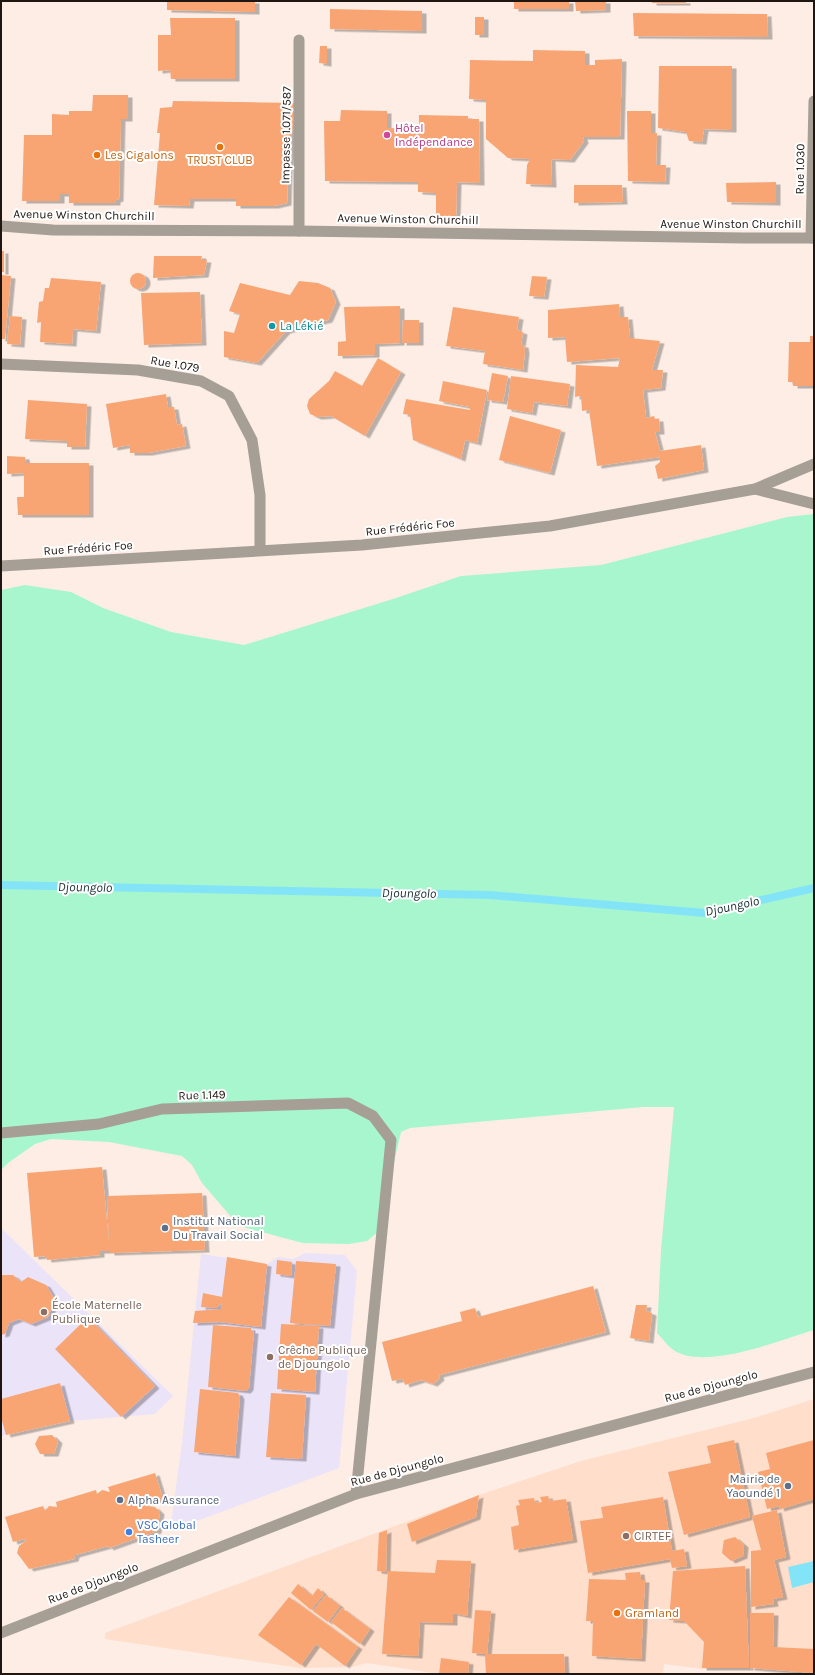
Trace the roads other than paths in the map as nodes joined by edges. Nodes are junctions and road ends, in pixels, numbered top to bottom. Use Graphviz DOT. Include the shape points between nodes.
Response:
graph roads {
  1 [pos="299,40"];
  2 [pos="814,101"];
  3 [pos="1,226"];
  4 [pos="298,231"];
  5 [pos="812,238"];
  6 [pos="1,364"];
  7 [pos="814,464"];
  8 [pos="755,488"];
  9 [pos="814,504"];
  10 [pos="260,550"];
  11 [pos="1,566"];
  12 [pos="1,1133"];
  13 [pos="814,1372"];
  14 [pos="356,1494"];
  15 [pos="1,1633"];
  1 -- 4 [label="street, Impasse 1.071/587"];
  2 -- 5 [label="street, Rue 1.030"];
  3 -- 4 [label="street, Avenue Winston Churchill" via="53,230"];
  4 -- 5 [label="street, Avenue Winston Churchill"];
  6 -- 10 [label="street, Rue 1.079" via="138,370 201,381 229,396 252,440 260,495"];
  7 -- 8 [label="street, Rue Frédéric Foe"];
  8 -- 9 [label="street"];
  8 -- 10 [label="street, Rue Frédéric Foe" via="550,526 362,545"];
  10 -- 11 [label="street, Rue Frédéric Foe"];
  12 -- 14 [label="street, Rue 1.149" via="99,1124 162,1109 348,1103 373,1116 391,1140"];
  13 -- 14 [label="street, Rue de Djoungolo"];
  14 -- 15 [label="street, Rue de Djoungolo"];
}
